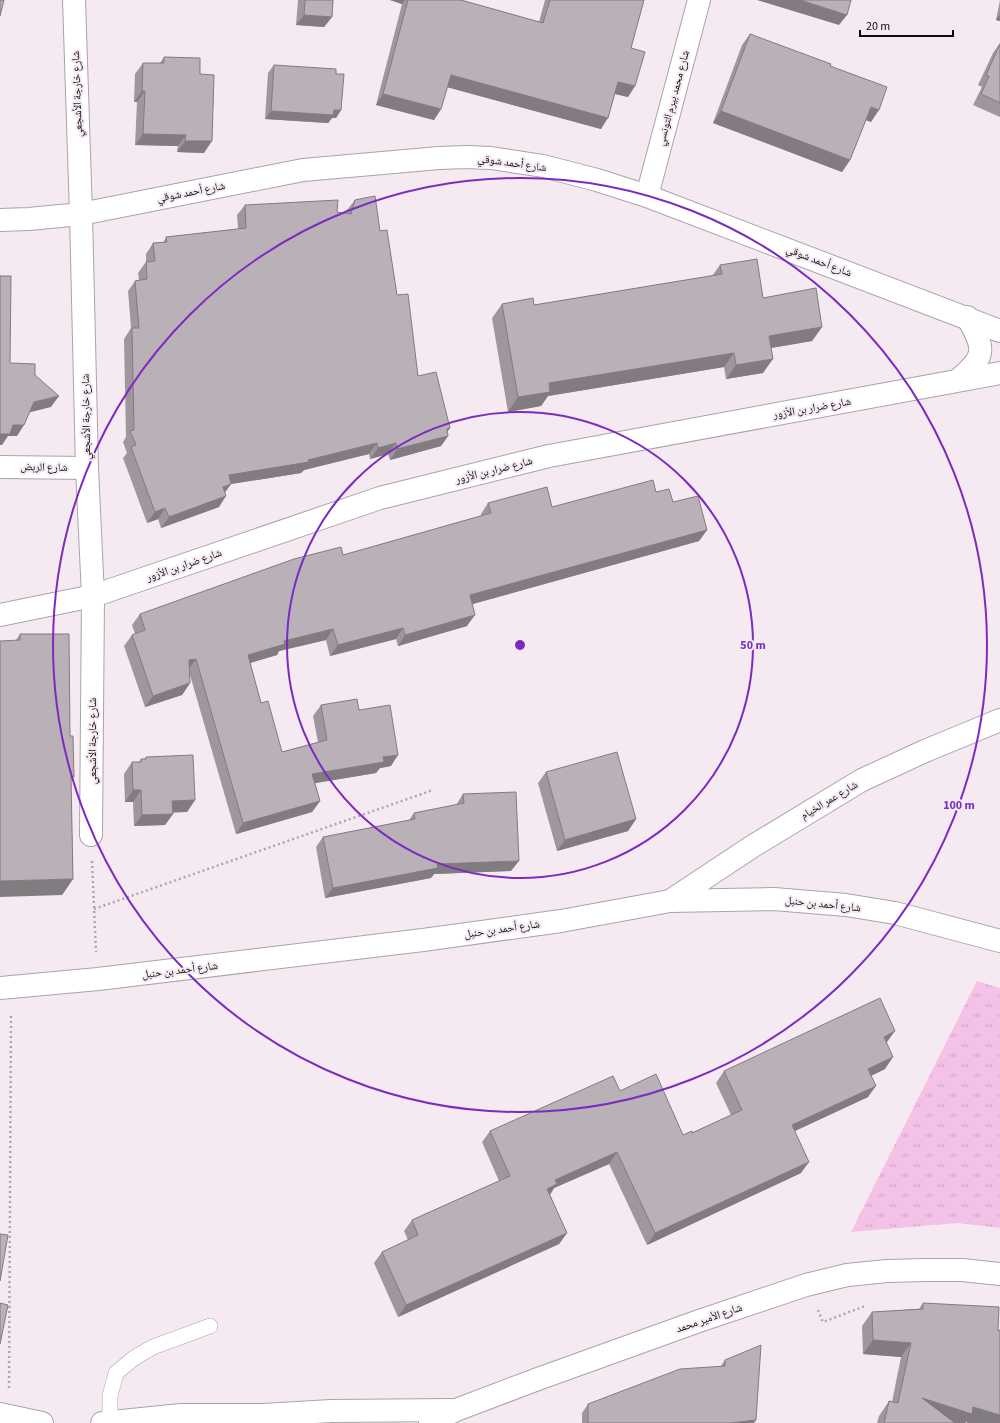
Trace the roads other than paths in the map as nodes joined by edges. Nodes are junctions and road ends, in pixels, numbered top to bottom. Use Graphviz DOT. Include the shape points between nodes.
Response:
graph roads {
  1 [pos="74,0"];
  2 [pos="699,0"];
  3 [pos="647,196"];
  4 [pos="81,214"];
  5 [pos="0,220"];
  6 [pos="967,317"];
  7 [pos="1000,331"];
  8 [pos="1000,373"];
  9 [pos="958,380"];
  10 [pos="0,466"];
  11 [pos="87,468"];
  12 [pos="93,596"];
  13 [pos="0,615"];
  14 [pos="1000,720"];
  15 [pos="91,835"];
  16 [pos="670,901"];
  17 [pos="1000,941"];
  18 [pos="6,988"];
  19 [pos="1000,1274"];
  20 [pos="210,1326"];
  21 [pos="456,1410"];
  22 [pos="4,1415"];
  23 [pos="108,1422"];
  24 [pos="42,1423"];
  25 [pos="430,1423"];
  1 -- 4 [label="street, شارع خارجة الأشجعي"];
  2 -- 3 [label="street, شارع محمد بيرم التونسي"];
  3 -- 4 [label="street, شارع أحمد شوقي" via="543,166 491,158 459,157 303,170"];
  3 -- 6 [label="street, شارع أحمد شوقي"];
  4 -- 5 [label="street, شارع أحمد شوقي" via="29,220"];
  4 -- 11 [label="street, شارع خارجة الأشجعي"];
  6 -- 7 [label="street, شارع أحمد شوقي"];
  6 -- 9 [label="street" via="977,333 980,356 973,368"];
  8 -- 9 [label="street, شارع ضرار بن الأزور"];
  9 -- 12 [label="street, شارع ضرار بن الأزور" via="541,458 380,498"];
  10 -- 11 [label="street, شارع الربض"];
  11 -- 12 [label="street, شارع خارجة الأشجعي"];
  12 -- 13 [label="street, شارع ضرار بن الأزور"];
  12 -- 15 [label="street, شارع خارجة الأشجعي"];
  14 -- 16 [label="street, شارع عمر الخيام" via="862,780 753,846"];
  16 -- 17 [label="street, شارع أحمد بن حنبل" via="774,899 846,905 895,913"];
  16 -- 18 [label="street, شارع أحمد بن حنبل" via="561,921 423,940"];
  19 -- 21 [label="street, شارع الأمير محمد" via="962,1270 887,1271 847,1275 806,1285 609,1353"];
  20 -- 23 [label="lane" via="153,1347 116,1373 110,1396"];
  21 -- 23 [label="street" via="181,1415"];
  21 -- 25 [label="street, شارع الأمير محمد"];
  22 -- 24 [label="street"];
}
